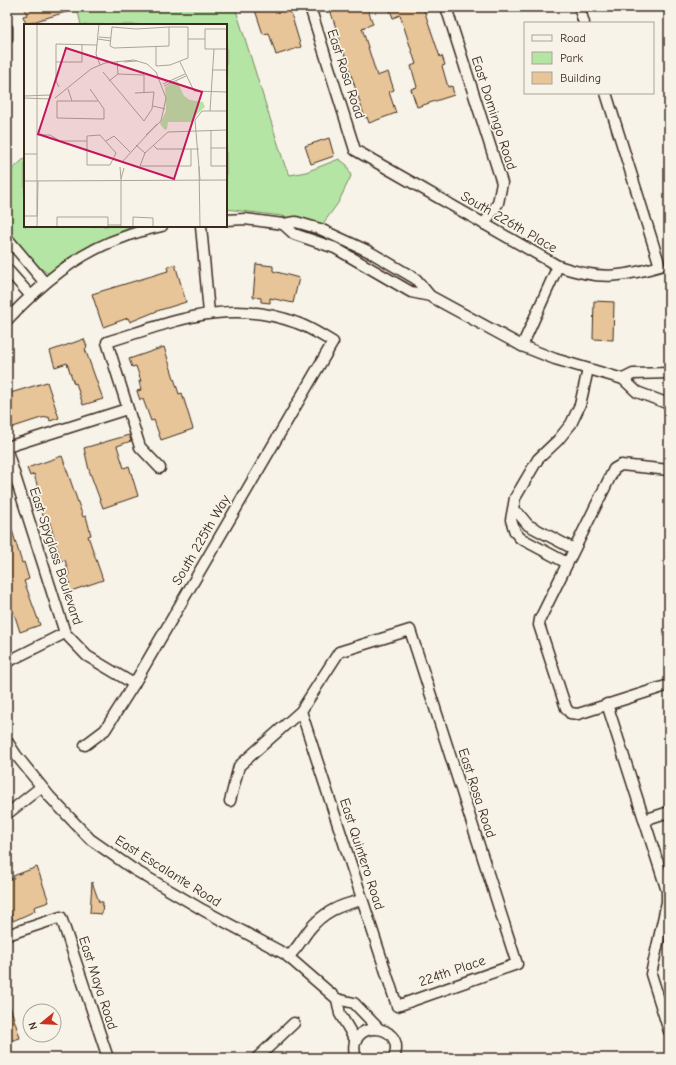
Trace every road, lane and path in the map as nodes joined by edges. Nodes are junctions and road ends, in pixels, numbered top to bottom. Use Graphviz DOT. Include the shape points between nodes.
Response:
graph roads {
  1 [pos="310,7"];
  2 [pos="446,7"];
  3 [pos="579,7"];
  4 [pos="584,22"];
  5 [pos="7,28"];
  6 [pos="7,39"];
  7 [pos="606,94"];
  8 [pos="355,150"];
  9 [pos="227,220"];
  10 [pos="484,224"];
  11 [pos="158,227"];
  12 [pos="201,227"];
  13 [pos="7,238"];
  14 [pos="558,266"];
  15 [pos="7,269"];
  16 [pos="38,289"];
  17 [pos="209,313"];
  18 [pos="7,320"];
  19 [pos="522,346"];
  20 [pos="588,369"];
  21 [pos="669,373"];
  22 [pos="623,379"];
  23 [pos="669,404"];
  24 [pos="127,409"];
  25 [pos="7,447"];
  26 [pos="7,451"];
  27 [pos="160,468"];
  28 [pos="669,470"];
  29 [pos="514,511"];
  30 [pos="574,548"];
  31 [pos="567,563"];
  32 [pos="65,633"];
  33 [pos="7,662"];
  34 [pos="134,684"];
  35 [pos="669,685"];
  36 [pos="607,704"];
  37 [pos="302,711"];
  38 [pos="7,741"];
  39 [pos="85,745"];
  40 [pos="41,787"];
  41 [pos="230,801"];
  42 [pos="669,812"];
  43 [pos="7,814"];
  44 [pos="644,820"];
  45 [pos="362,900"];
  46 [pos="667,912"];
  47 [pos="7,935"];
  48 [pos="288,957"];
  49 [pos="517,964"];
  50 [pos="337,998"];
  51 [pos="397,1006"];
  52 [pos="294,1023"];
  53 [pos="378,1028"];
  54 [pos="669,1031"];
  55 [pos="356,1041"];
  56 [pos="108,1058"];
  57 [pos="257,1058"];
  58 [pos="356,1058"];
  59 [pos="394,1058"];
  1 -- 8 [label="street, East Rosa Road"];
  2 -- 10 [label="street, East Domingo Road" via="502,183 498,203"];
  3 -- 4 [label="street"];
  5 -- 6 [label="street"];
  7 -- 14 [label="street, South 226th Place" via="660,266 619,277 595,277"];
  8 -- 10 [label="street, South 226th Place"];
  9 -- 19 [label="street" via="245,219 283,224 296,222 344,239 416,279 430,296"];
  10 -- 14 [label="street, South 226th Place"];
  11 -- 16 [label="street" via="123,237 79,258"];
  12 -- 17 [label="street"];
  13 -- 16 [label="street"];
  14 -- 19 [label="street"];
  15 -- 16 [label="street"];
  16 -- 18 [label="street"];
  17 -- 24 [label="street" via="107,342"];
  17 -- 34 [label="street, South 225th Way" via="257,312 298,323 332,342"];
  19 -- 20 [label="street"];
  20 -- 22 [label="street"];
  20 -- 29 [label="street" via="576,414 565,433 533,467 515,498"];
  21 -- 22 [label="street" via="633,374"];
  22 -- 23 [label="street" via="637,392"];
  24 -- 25 [label="street"];
  24 -- 27 [label="street" via="140,447"];
  26 -- 32 [label="street, East Spyglass Boulevard"];
  28 -- 30 [label="street" via="617,466"];
  29 -- 30 [label="street" via="528,525"];
  29 -- 31 [label="street" via="512,525 520,538"];
  30 -- 31 [label="street"];
  31 -- 36 [label="street" via="539,625 566,708 570,713 578,714"];
  32 -- 33 [label="street"];
  32 -- 34 [label="street, East Spyglass Boulevard" via="87,656"];
  34 -- 39 [label="street, South 225th Way" via="105,730"];
  35 -- 36 [label="street"];
  36 -- 44 [label="street"];
  37 -- 41 [label="street" via="239,766"];
  37 -- 45 [label="street, East Quintero Road"];
  37 -- 49 [label="street, East Rosa Road" via="340,652 410,630"];
  38 -- 40 [label="street, East Escalante Road"];
  40 -- 43 [label="street"];
  40 -- 48 [label="street, East Escalante Road" via="90,839 133,869"];
  42 -- 44 [label="street"];
  44 -- 46 [label="street" via="667,891"];
  45 -- 48 [label="street" via="347,903 328,912 310,929"];
  45 -- 51 [label="street, East Quintero Road"];
  46 -- 54 [label="street" via="651,974"];
  47 -- 56 [label="street, East Maya Road" via="61,917"];
  48 -- 50 [label="street, East Escalante Road"];
  49 -- 51 [label="street, 224th Place"];
  50 -- 53 [label="street, East Escalante Road" via="354,1003"];
  50 -- 55 [label="street" via="340,1014"];
  52 -- 57 [label="street"];
  53 -- 55 [label="street" via="367,1030"];
  53 -- 59 [label="street, East Escalante Road" via="385,1030 394,1040"];
  55 -- 58 [label="street"];
}
